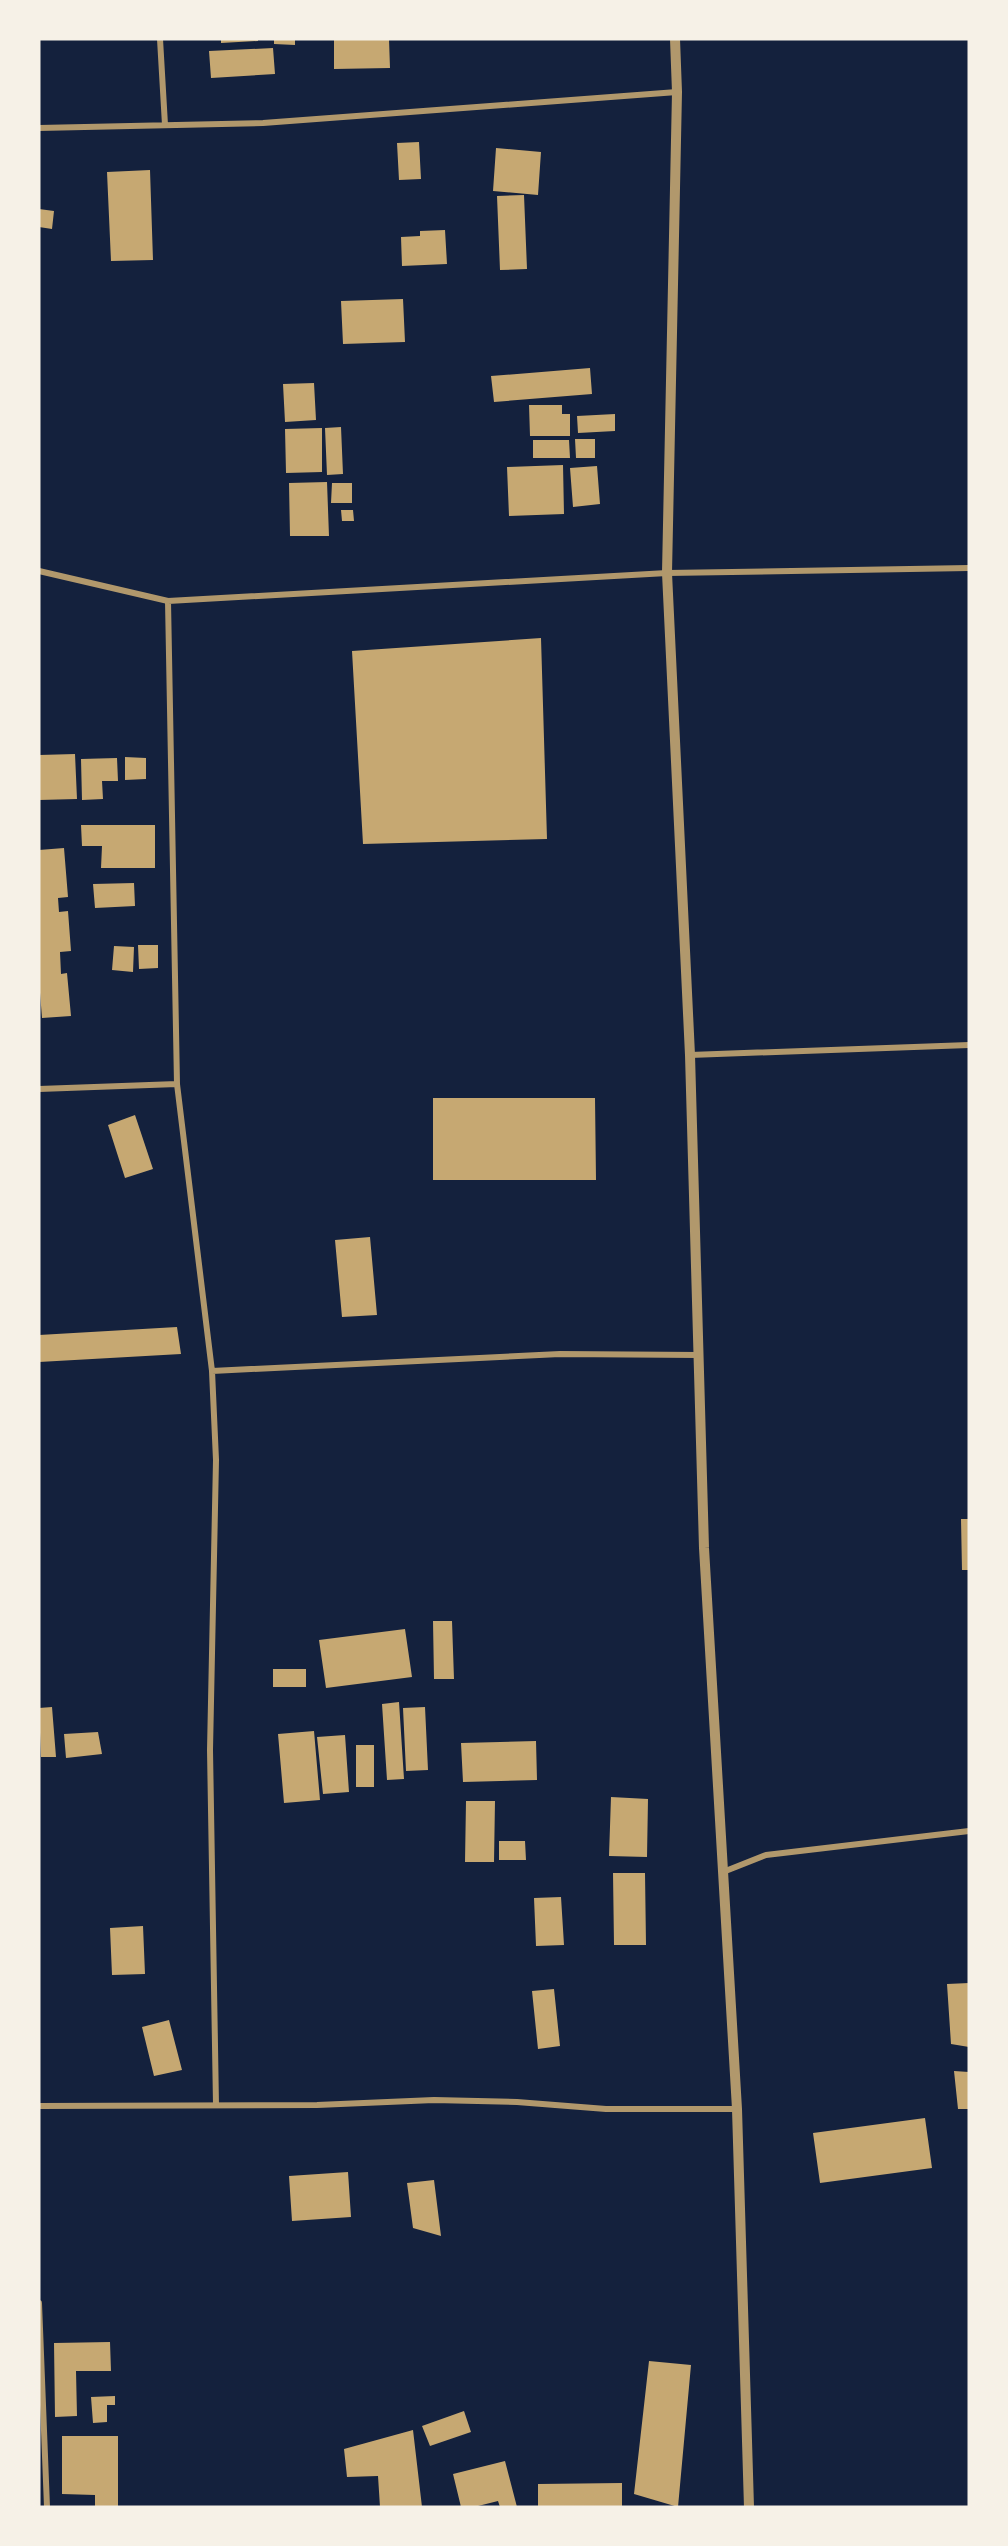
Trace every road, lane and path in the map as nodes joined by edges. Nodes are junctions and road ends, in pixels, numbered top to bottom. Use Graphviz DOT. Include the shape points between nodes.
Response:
graph roads {
  1 [pos="160,39"];
  2 [pos="675,39"];
  3 [pos="677,93"];
  4 [pos="165,125"];
  5 [pos="39,128"];
  6 [pos="969,568"];
  7 [pos="39,571"];
  8 [pos="667,573"];
  9 [pos="168,601"];
  10 [pos="969,1045"];
  11 [pos="690,1055"];
  12 [pos="177,1084"];
  13 [pos="39,1089"];
  14 [pos="700,1355"];
  15 [pos="212,1371"];
  16 [pos="969,1831"];
  17 [pos="723,1872"];
  18 [pos="216,2105"];
  19 [pos="39,2106"];
  20 [pos="737,2109"];
  21 [pos="39,2303"];
  22 [pos="47,2507"];
  23 [pos="749,2507"];
  1 -- 4 [label="street"];
  2 -- 3 [label="street"];
  3 -- 4 [label="street" via="263,123"];
  3 -- 8 [label="street"];
  4 -- 5 [label="street"];
  6 -- 8 [label="street"];
  7 -- 9 [label="street"];
  8 -- 9 [label="street"];
  8 -- 11 [label="street"];
  9 -- 12 [label="street"];
  10 -- 11 [label="street"];
  11 -- 14 [label="street"];
  12 -- 13 [label="street"];
  12 -- 15 [label="street"];
  14 -- 15 [label="street" via="560,1354"];
  14 -- 17 [label="street" via="704,1548"];
  15 -- 18 [label="street" via="216,1460 210,1750"];
  16 -- 17 [label="street" via="766,1855"];
  17 -- 20 [label="street"];
  18 -- 19 [label="street"];
  18 -- 20 [label="street" via="434,2100 606,2109"];
  20 -- 23 [label="street"];
  21 -- 22 [label="street"];
}
